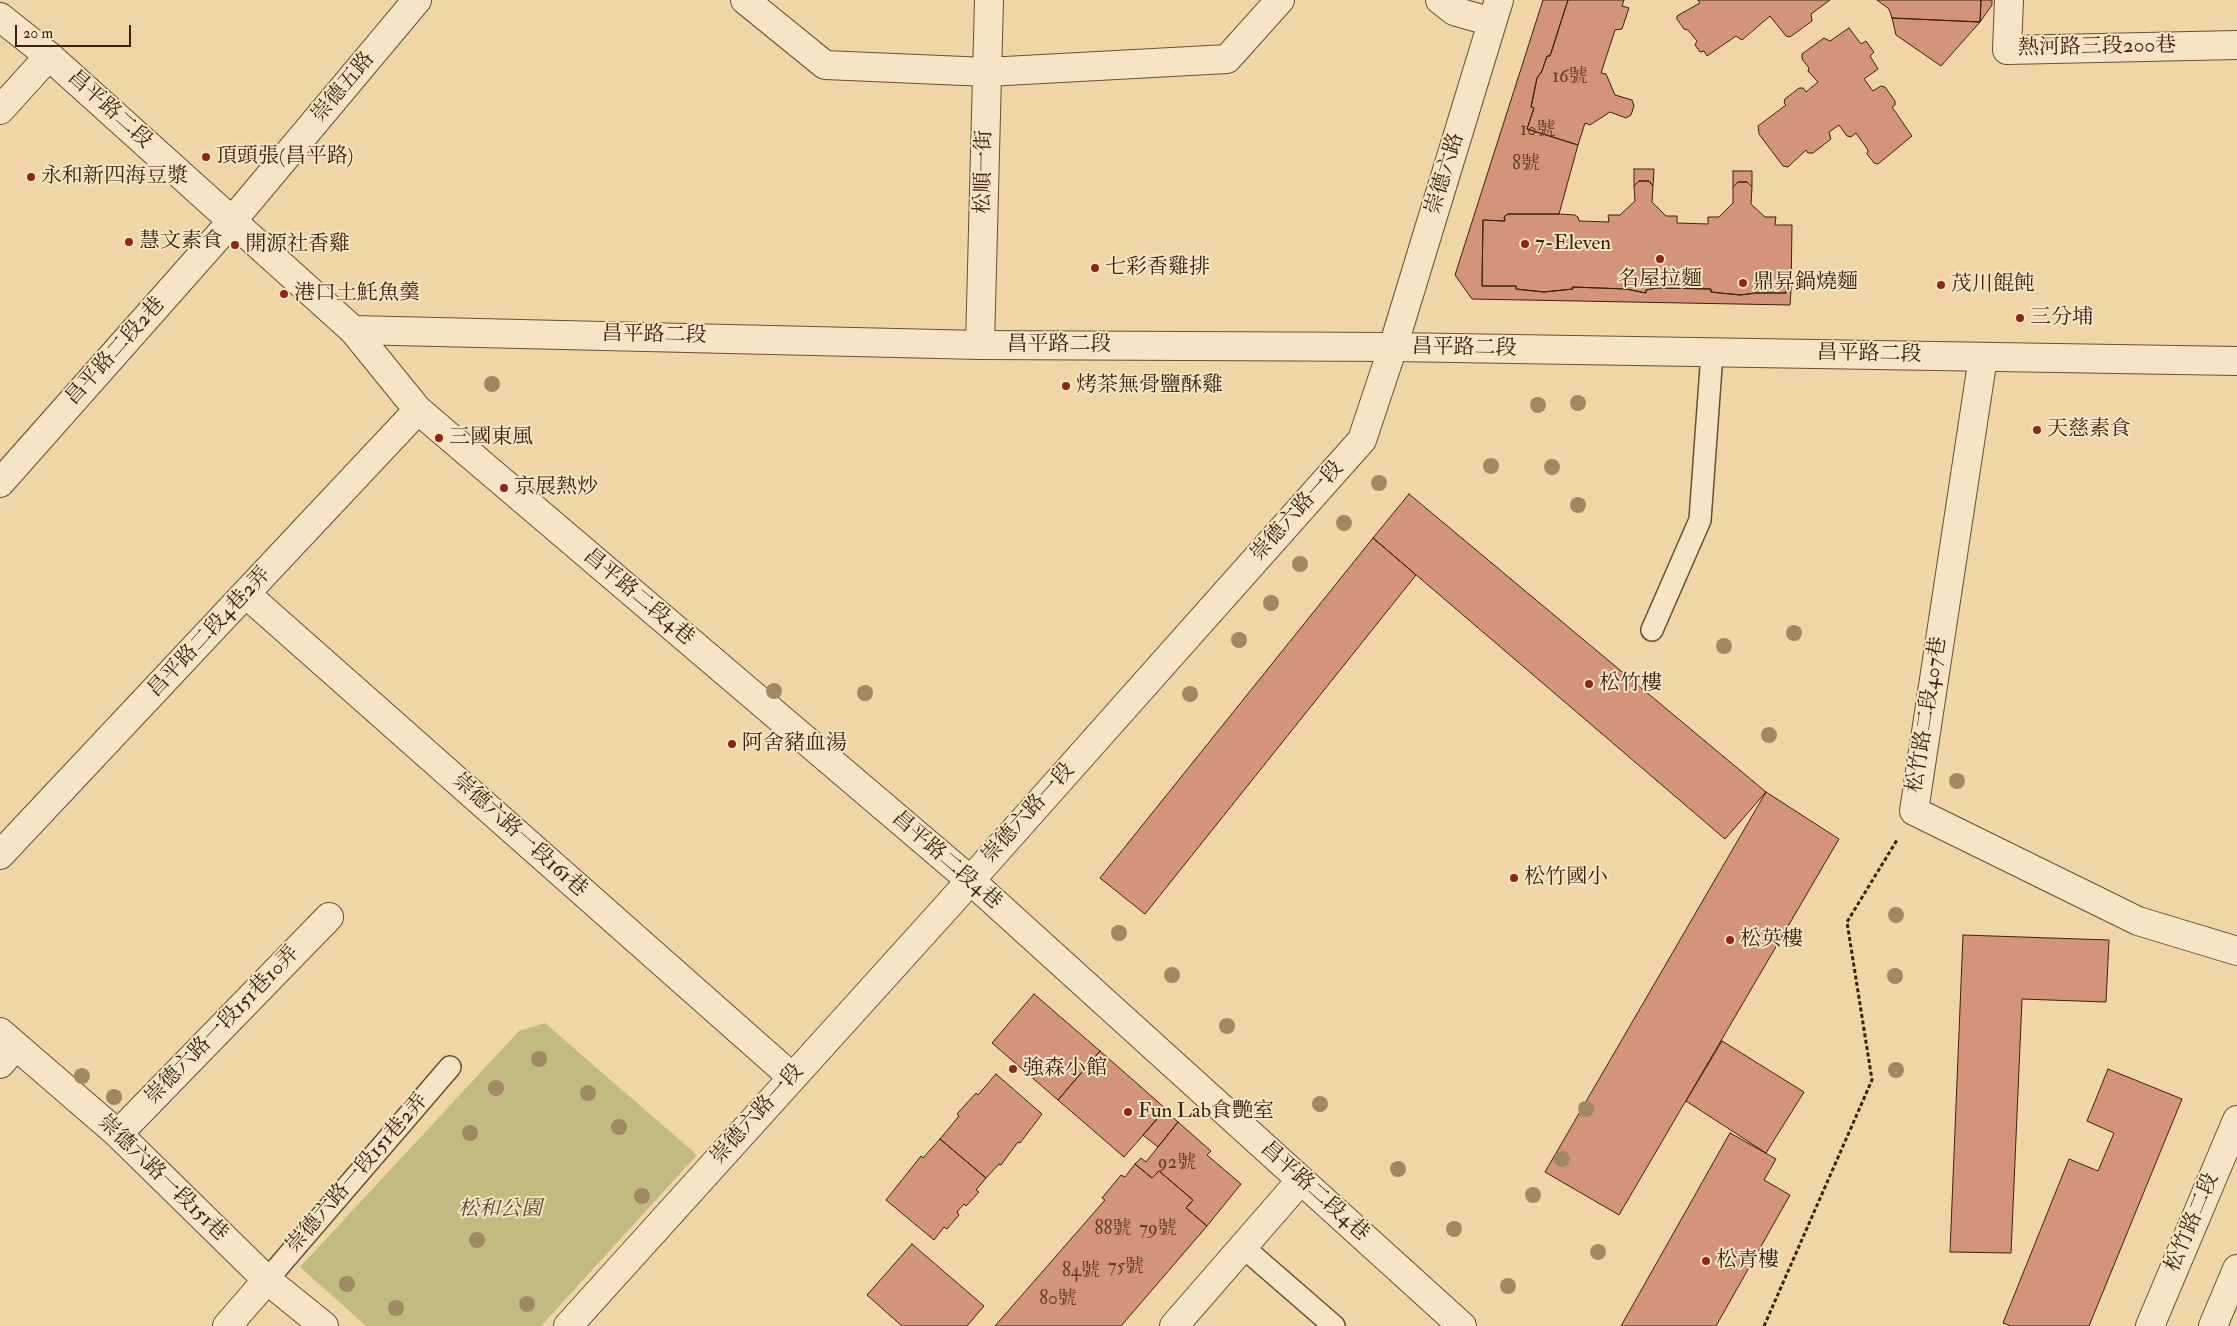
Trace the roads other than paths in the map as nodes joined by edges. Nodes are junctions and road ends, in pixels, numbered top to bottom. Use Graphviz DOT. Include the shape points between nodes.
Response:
graph roads {
  1 [pos="417,0"];
  2 [pos="745,0"];
  3 [pos="989,0"];
  4 [pos="1280,0"];
  5 [pos="1440,0"];
  6 [pos="2009,0"];
  7 [pos="1496,11"];
  8 [pos="0,17"];
  9 [pos="2237,46"];
  10 [pos="48,56"];
  11 [pos="987,72"];
  12 [pos="0,110"];
  13 [pos="232,221"];
  14 [pos="353,330"];
  15 [pos="980,345"];
  16 [pos="1393,348"];
  17 [pos="1712,353"];
  18 [pos="1983,357"];
  19 [pos="2237,361"];
  20 [pos="418,410"];
  21 [pos="0,483"];
  22 [pos="246,594"];
  23 [pos="1652,630"];
  24 [pos="0,855"];
  25 [pos="970,880"];
  26 [pos="329,917"];
  27 [pos="2237,951"];
  28 [pos="5,1048"];
  29 [pos="450,1067"];
  30 [pos="792,1078"];
  31 [pos="2237,1120"];
  32 [pos="118,1134"];
  33 [pos="1301,1180"];
  34 [pos="1243,1247"];
  35 [pos="2237,1269"];
  36 [pos="267,1280"];
  37 [pos="226,1326"];
  38 [pos="324,1326"];
  39 [pos="568,1326"];
  40 [pos="1174,1326"];
  41 [pos="1334,1326"];
  42 [pos="1462,1326"];
  43 [pos="2150,1326"];
  44 [pos="2213,1326"];
  1 -- 13 [label="street, 崇德五路"];
  2 -- 11 [label="street" via="825,65"];
  3 -- 11 [label="street, 松順一街"];
  4 -- 11 [label="street" via="1227,59"];
  5 -- 7 [label="street" via="1454,11"];
  6 -- 9 [label="street, 熱河路三段200巷" via="2007,50"];
  7 -- 16 [label="street, 崇德六路"];
  8 -- 10 [label="street, 昌平路二段"];
  10 -- 12 [label="street"];
  10 -- 13 [label="street, 昌平路二段"];
  11 -- 15 [label="street, 松順一街"];
  13 -- 14 [label="street, 昌平路二段"];
  13 -- 21 [label="street, 昌平路二段2巷"];
  14 -- 15 [label="street, 昌平路二段"];
  14 -- 20 [label="street, 昌平路二段4巷"];
  15 -- 16 [label="street, 昌平路二段"];
  16 -- 17 [label="street, 昌平路二段"];
  16 -- 25 [label="street, 崇德六路一段" via="1362,440"];
  17 -- 18 [label="street, 昌平路二段"];
  17 -- 23 [label="lane" via="1700,520"];
  18 -- 19 [label="street, 昌平路二段"];
  18 -- 27 [label="street, 松竹路二段407巷" via="1914,811 2138,921"];
  20 -- 22 [label="street, 昌平路二段4巷2弄"];
  20 -- 25 [label="street, 昌平路二段4巷"];
  22 -- 24 [label="street, 昌平路二段4巷2弄"];
  22 -- 30 [label="street, 崇德六路一段161巷"];
  25 -- 30 [label="street, 崇德六路一段"];
  25 -- 33 [label="street, 昌平路二段4巷"];
  26 -- 32 [label="street, 崇德六路一段151巷10弄"];
  28 -- 32 [label="street, 崇德六路一段151巷"];
  29 -- 36 [label="lane, 崇德六路一段151巷2弄"];
  30 -- 39 [label="street, 崇德六路一段"];
  31 -- 43 [label="street, 松竹路二段"];
  32 -- 36 [label="street, 崇德六路一段151巷"];
  33 -- 34 [label="street"];
  33 -- 42 [label="street, 昌平路二段4巷"];
  34 -- 40 [label="street"];
  34 -- 41 [label="lane"];
  35 -- 44 [label="street"];
  36 -- 37 [label="street"];
  36 -- 38 [label="street, 崇德六路一段151巷"];
}
